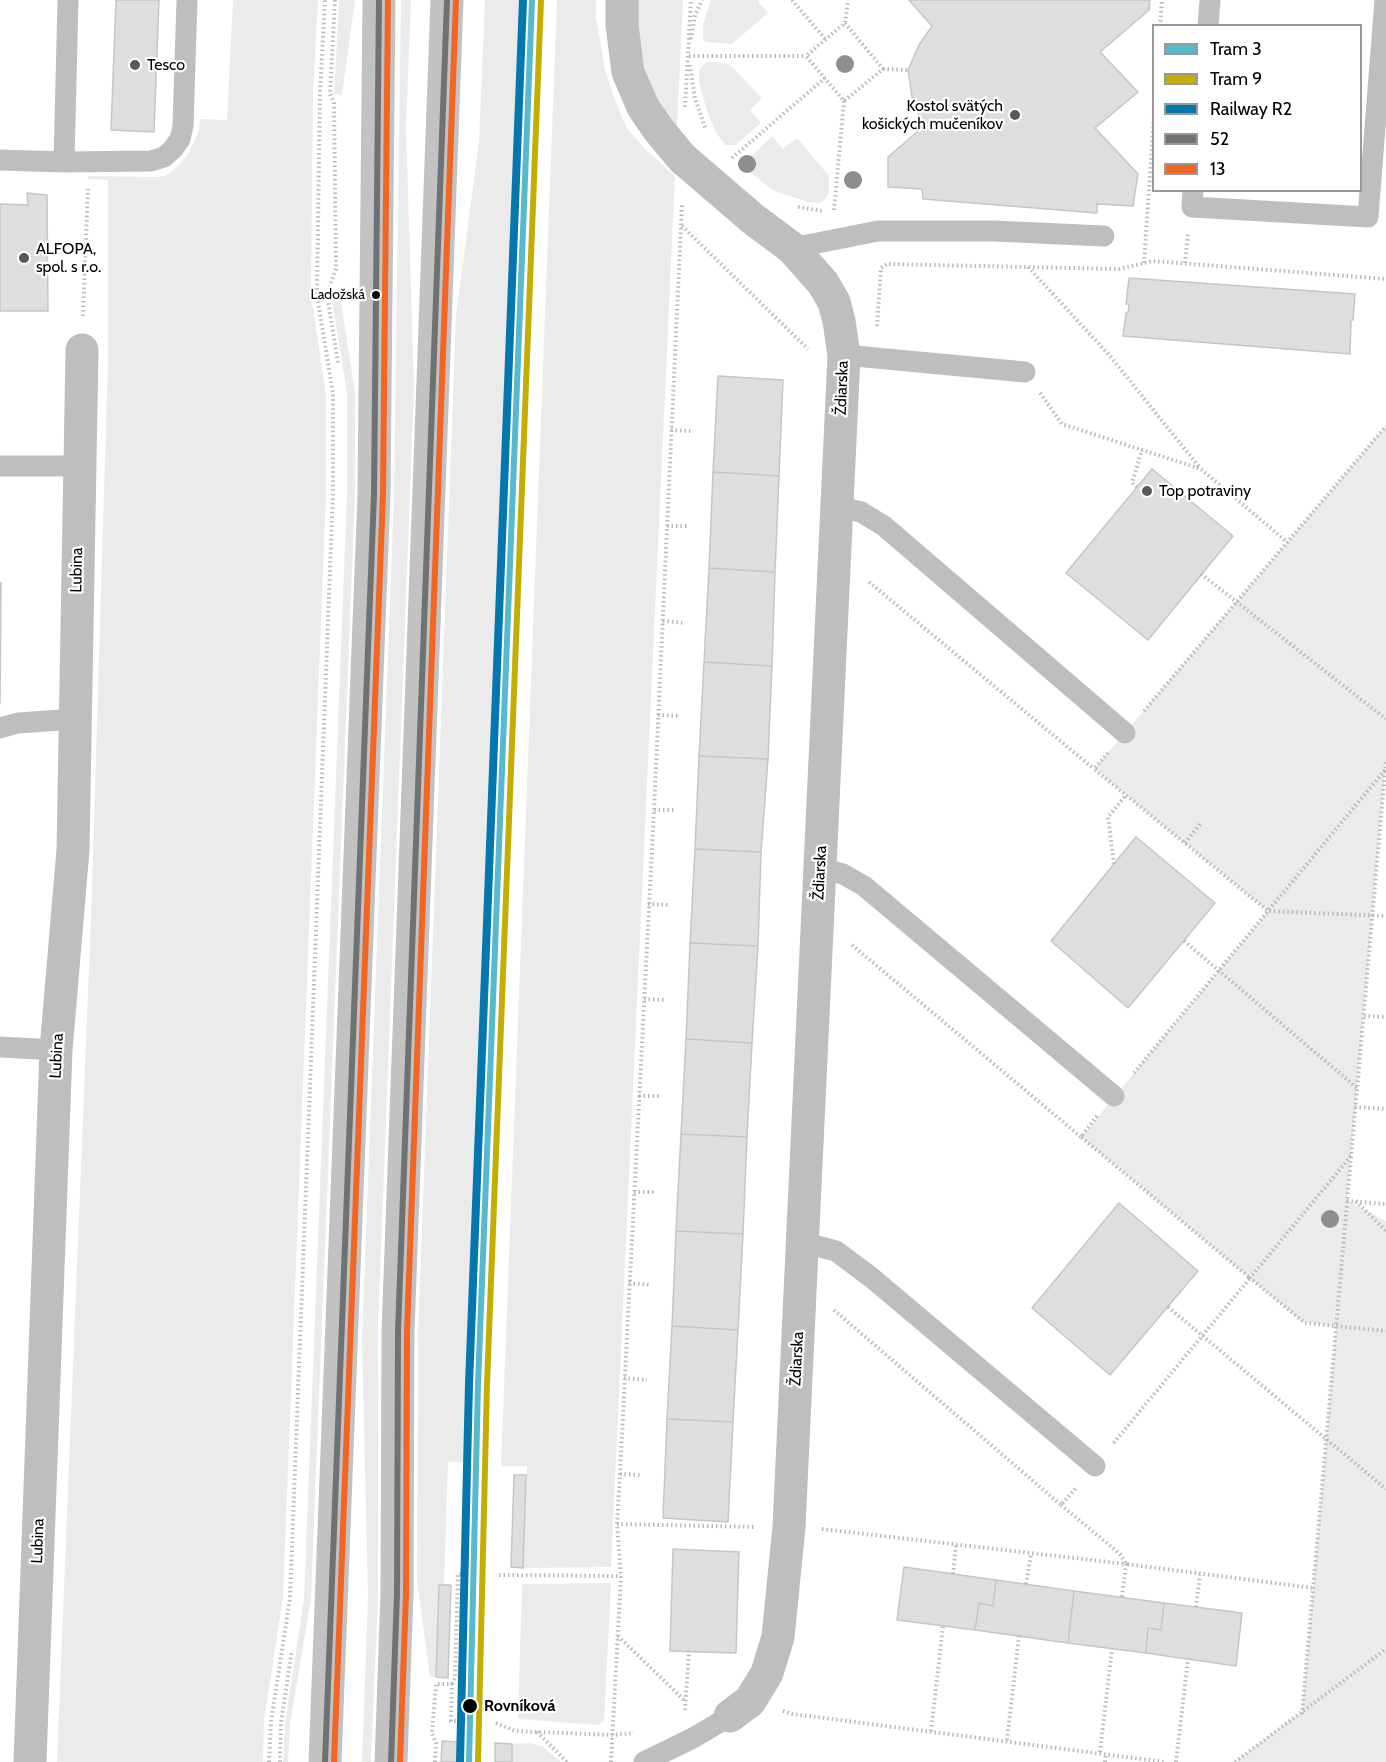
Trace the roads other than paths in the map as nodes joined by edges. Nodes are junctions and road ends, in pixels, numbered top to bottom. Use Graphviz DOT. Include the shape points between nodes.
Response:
graph roads {
  1 [pos="68,0"];
  2 [pos="187,0"];
  3 [pos="379,0"];
  4 [pos="447,0"];
  5 [pos="622,0"];
  6 [pos="1210,0"];
  7 [pos="1385,0"];
  8 [pos="1208,24"];
  9 [pos="0,160"];
  10 [pos="63,162"];
  11 [pos="1193,192"];
  12 [pos="1104,236"];
  13 [pos="792,248"];
  14 [pos="82,350"];
  15 [pos="860,357"];
  16 [pos="1025,372"];
  17 [pos="0,466"];
  18 [pos="79,466"];
  19 [pos="837,506"];
  20 [pos="75,719"];
  21 [pos="0,728"];
  22 [pos="1125,733"];
  23 [pos="820,868"];
  24 [pos="0,1047"];
  25 [pos="56,1050"];
  26 [pos="1114,1096"];
  27 [pos="802,1242"];
  28 [pos="1095,1466"];
  29 [pos="740,1709"];
  30 [pos="30,1762"];
  31 [pos="325,1762"];
  32 [pos="391,1762"];
  33 [pos="644,1762"];
  1 -- 10 [label="lane"];
  2 -- 10 [label="lane" via="180,139 164,157 151,161"];
  3 -- 31 [label="main road" via="374,494"];
  4 -- 32 [label="main road" via="398,1331 397,1594"];
  5 -- 13 [label="street, Ždiarska" via="628,72 643,107 658,129 682,158"];
  6 -- 8 [label="lane"];
  7 -- 11 [label="lane" via="1368,217 1192,207"];
  9 -- 10 [label="lane"];
  12 -- 13 [label="lane" via="878,231"];
  13 -- 15 [label="street, Ždiarska" via="823,283"];
  14 -- 18 [label="street, Lubina"];
  15 -- 16 [label="lane"];
  15 -- 19 [label="street, Ždiarska"];
  17 -- 18 [label="lane"];
  18 -- 20 [label="street, Lubina"];
  19 -- 22 [label="lane" via="861,512 884,526"];
  19 -- 23 [label="street, Ždiarska"];
  20 -- 21 [label="lane"];
  20 -- 25 [label="street, Lubina" via="73,850"];
  23 -- 26 [label="lane" via="843,874 864,886"];
  23 -- 27 [label="street, Ždiarska"];
  24 -- 25 [label="lane"];
  25 -- 30 [label="street, Lubina"];
  27 -- 28 [label="lane" via="836,1251 872,1278"];
  27 -- 29 [label="street, Ždiarska" via="789,1527 778,1637 767,1673"];
  29 -- 33 [label="lane, Ždiarska"];
}
